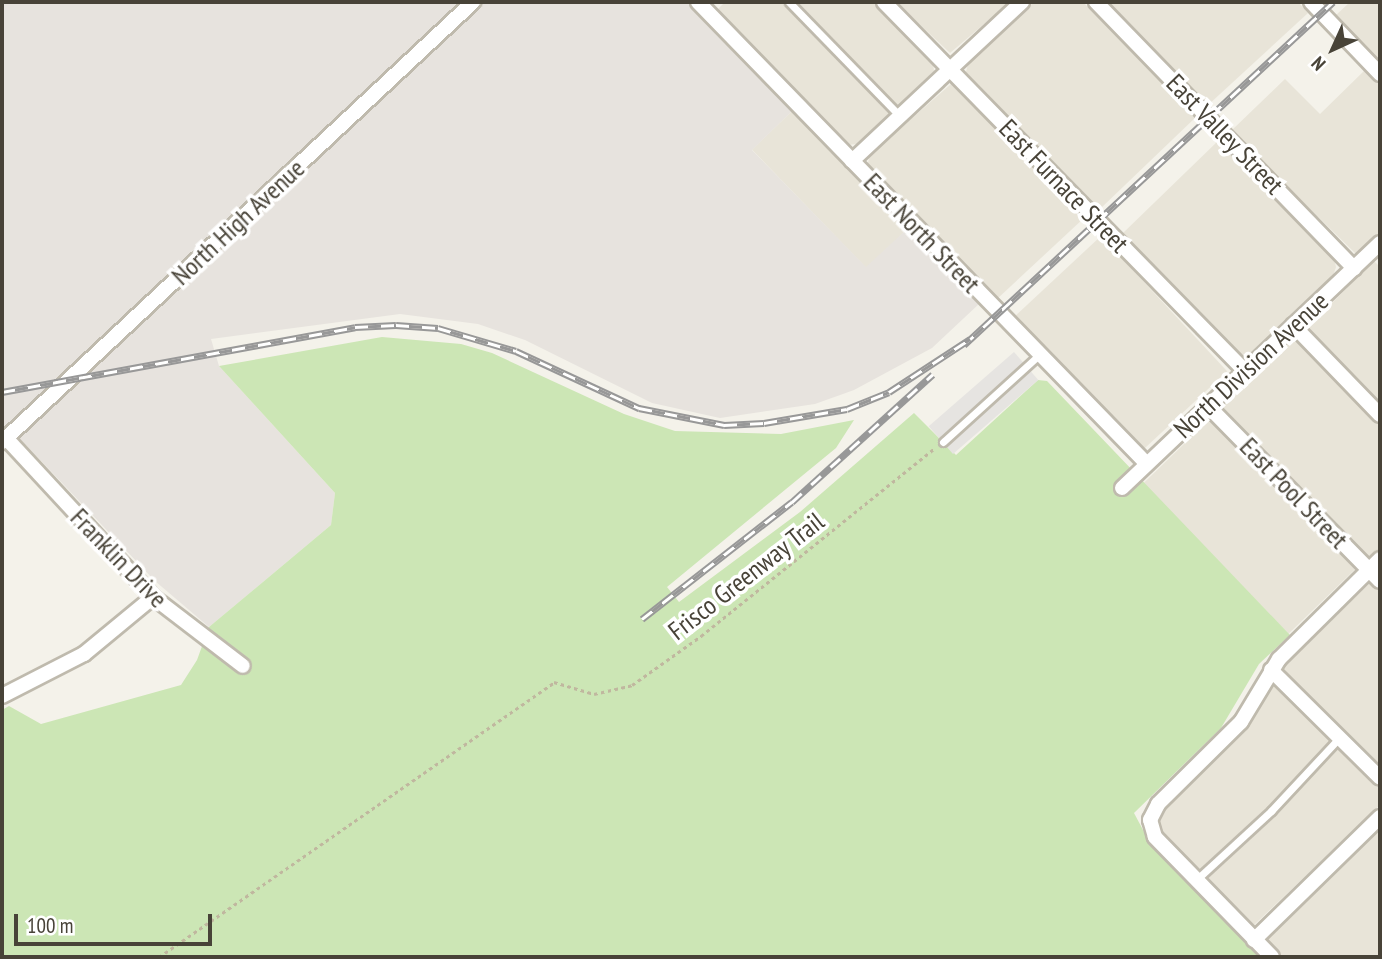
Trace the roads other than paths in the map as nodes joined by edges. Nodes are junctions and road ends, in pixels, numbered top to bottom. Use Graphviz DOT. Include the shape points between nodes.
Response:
graph roads {
  1 [pos="474,2"];
  2 [pos="789,2"];
  3 [pos="884,2"];
  4 [pos="1022,2"];
  5 [pos="1096,2"];
  6 [pos="1311,2"];
  7 [pos="706,4"];
  8 [pos="949,69"];
  9 [pos="1380,74"];
  10 [pos="900,116"];
  11 [pos="852,161"];
  12 [pos="1380,243"];
  13 [pos="1354,268"];
  14 [pos="1293,326"];
  15 [pos="1040,354"];
  16 [pos="1245,371"];
  17 [pos="1208,405"];
  18 [pos="1380,415"];
  19 [pos="4,440"];
  20 [pos="943,442"];
  21 [pos="1147,464"];
  22 [pos="1122,488"];
  23 [pos="1375,564"];
  24 [pos="1380,581"];
  25 [pos="153,597"];
  26 [pos="243,666"];
  27 [pos="1271,670"];
  28 [pos="2,696"];
  29 [pos="1340,737"];
  30 [pos="1380,778"];
  31 [pos="1380,817"];
  32 [pos="1196,880"];
  33 [pos="1254,940"];
  34 [pos="1272,957"];
  1 -- 19 [label="street, North High Avenue"];
  2 -- 10 [label="lane"];
  3 -- 8 [label="street, East Furnace Street"];
  4 -- 8 [label="street"];
  5 -- 13 [label="street, East Valley Street"];
  6 -- 9 [label="street"];
  7 -- 11 [label="street, East North Street"];
  8 -- 10 [label="street"];
  8 -- 16 [label="street, East Furnace Street"];
  10 -- 11 [label="street"];
  11 -- 15 [label="street, East North Street"];
  12 -- 13 [label="street, North Division Avenue"];
  13 -- 14 [label="street, North Division Avenue"];
  14 -- 16 [label="street, North Division Avenue"];
  14 -- 18 [label="street"];
  15 -- 20 [label="lane"];
  15 -- 21 [label="street, East North Street"];
  16 -- 17 [label="street, North Division Avenue"];
  17 -- 21 [label="street, North Division Avenue"];
  17 -- 23 [label="street, East Pool Street"];
  19 -- 25 [label="street, Franklin Drive"];
  21 -- 22 [label="street, North Division Avenue"];
  23 -- 24 [label="street, East Pool Street"];
  23 -- 27 [label="street"];
  25 -- 26 [label="street, Franklin Drive"];
  25 -- 28 [label="street" via="84,654"];
  27 -- 29 [label="street"];
  27 -- 32 [label="street" via="1241,722 1158,804 1150,820 1155,837"];
  29 -- 30 [label="street"];
  29 -- 32 [label="lane" via="1271,811"];
  31 -- 33 [label="street"];
  32 -- 33 [label="street"];
  33 -- 34 [label="street"];
}
